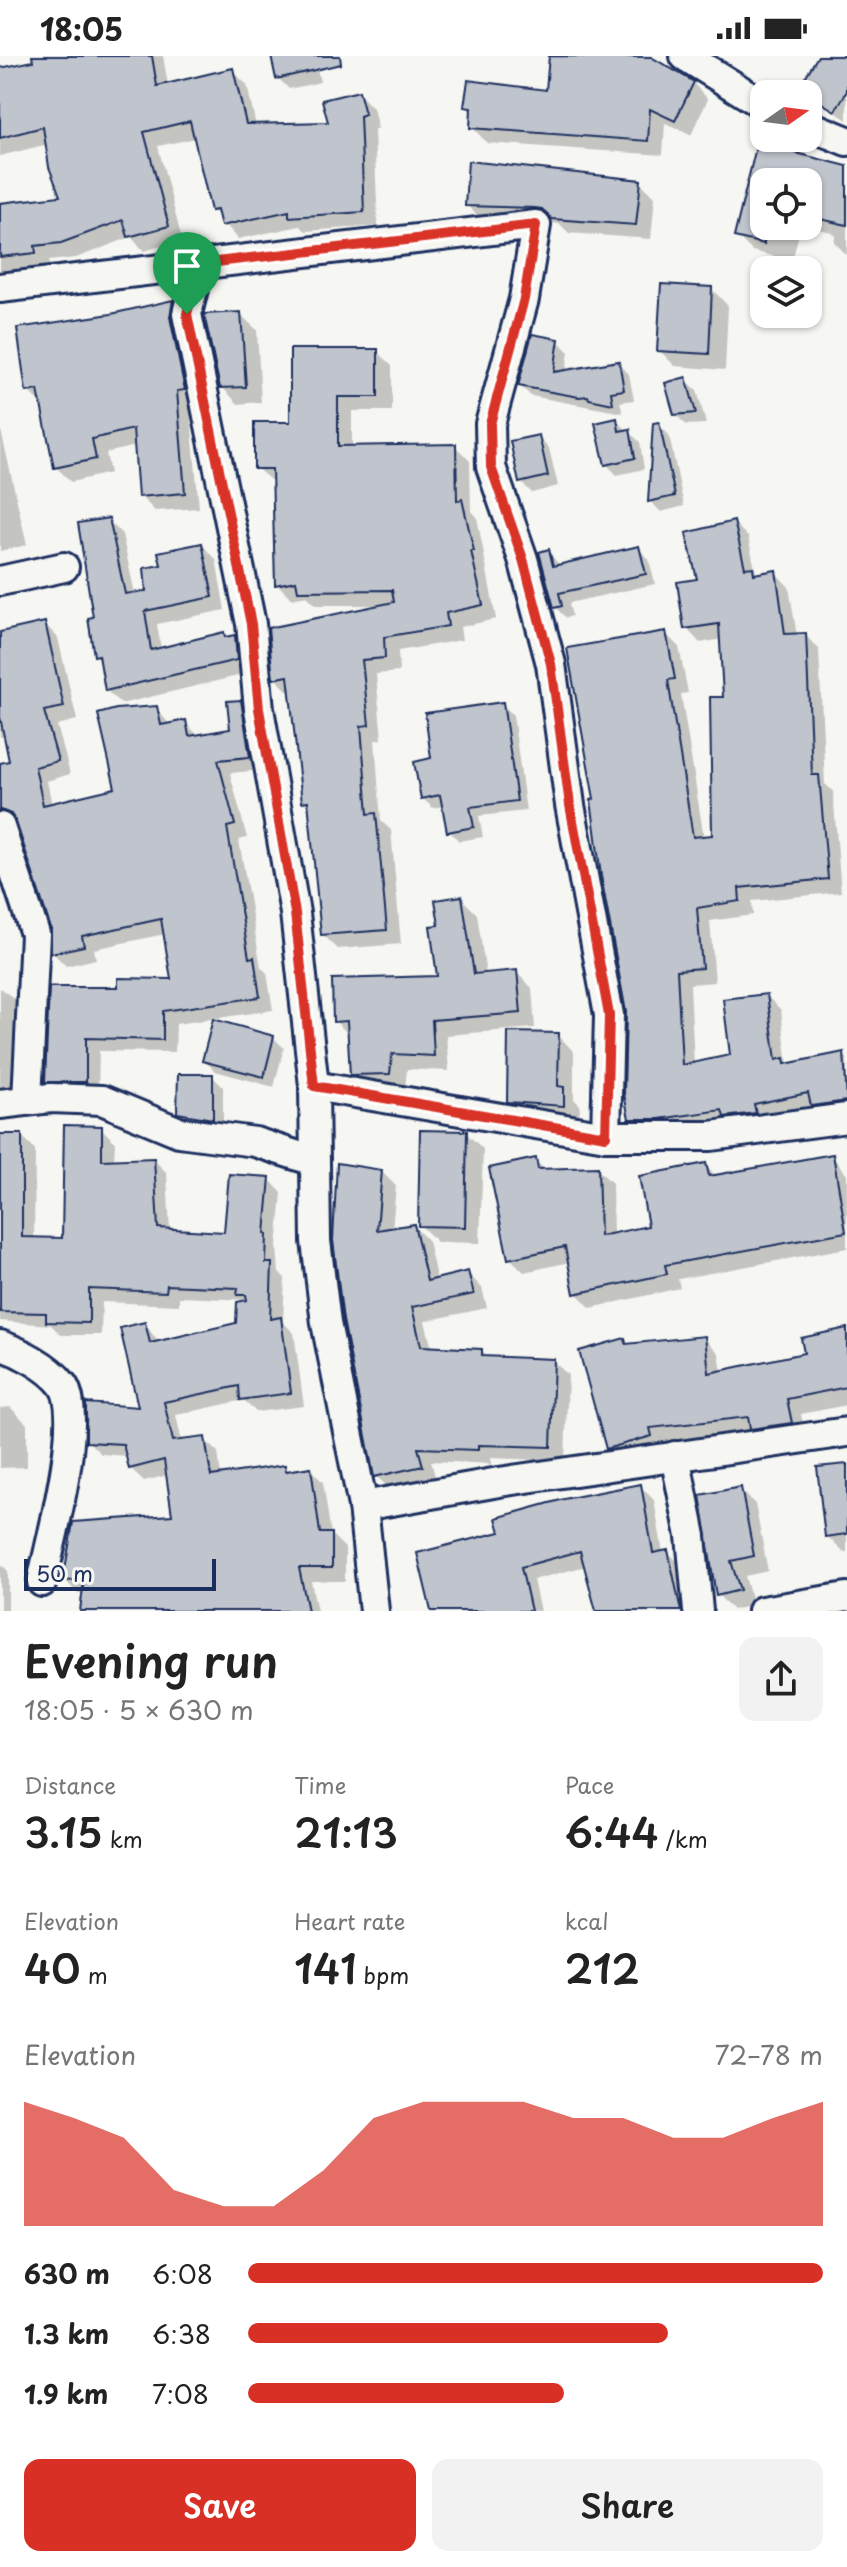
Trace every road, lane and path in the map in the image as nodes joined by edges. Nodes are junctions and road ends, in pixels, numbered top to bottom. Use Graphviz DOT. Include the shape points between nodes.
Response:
graph roads {
  1 [pos="685,56"];
  2 [pos="750,96"];
  3 [pos="822,131"];
  4 [pos="847,141"];
  5 [pos="199,264"];
  6 [pos="0,288"];
  7 [pos="64,567"];
  8 [pos="0,581"];
  9 [pos="0,827"];
  10 [pos="314,1086"];
  11 [pos="13,1102"];
  12 [pos="847,1118"];
  13 [pos="606,1136"];
  14 [pos="314,1161"];
  15 [pos="0,1345"];
  16 [pos="847,1432"];
  17 [pos="675,1456"];
  18 [pos="363,1506"];
  19 [pos="42,1582"];
  20 [pos="847,1597"];
  21 [pos="374,1611"];
  22 [pos="698,1611"];
  23 [pos="762,1611"];
  1 -- 2 [label="street"];
  3 -- 4 [label="street"];
  5 -- 6 [label="street"];
  5 -- 10 [label="street" via="187,314 251,624 259,709 295,913"];
  5 -- 13 [label="street" via="536,225 524,299 490,424 491,467 551,664 570,805 609,1015"];
  7 -- 8 [label="street"];
  9 -- 11 [label="street" via="35,934"];
  10 -- 13 [label="street"];
  10 -- 14 [label="street"];
  11 -- 14 [label="street" via="102,1100 179,1132 255,1142"];
  12 -- 13 [label="street" via="711,1136"];
  14 -- 18 [label="street" via="326,1323"];
  15 -- 19 [label="street" via="54,1376 70,1399 72,1431"];
  16 -- 17 [label="street"];
  17 -- 18 [label="street"];
  17 -- 22 [label="street" via="691,1536"];
  18 -- 21 [label="street"];
  20 -- 23 [label="street"];
}
